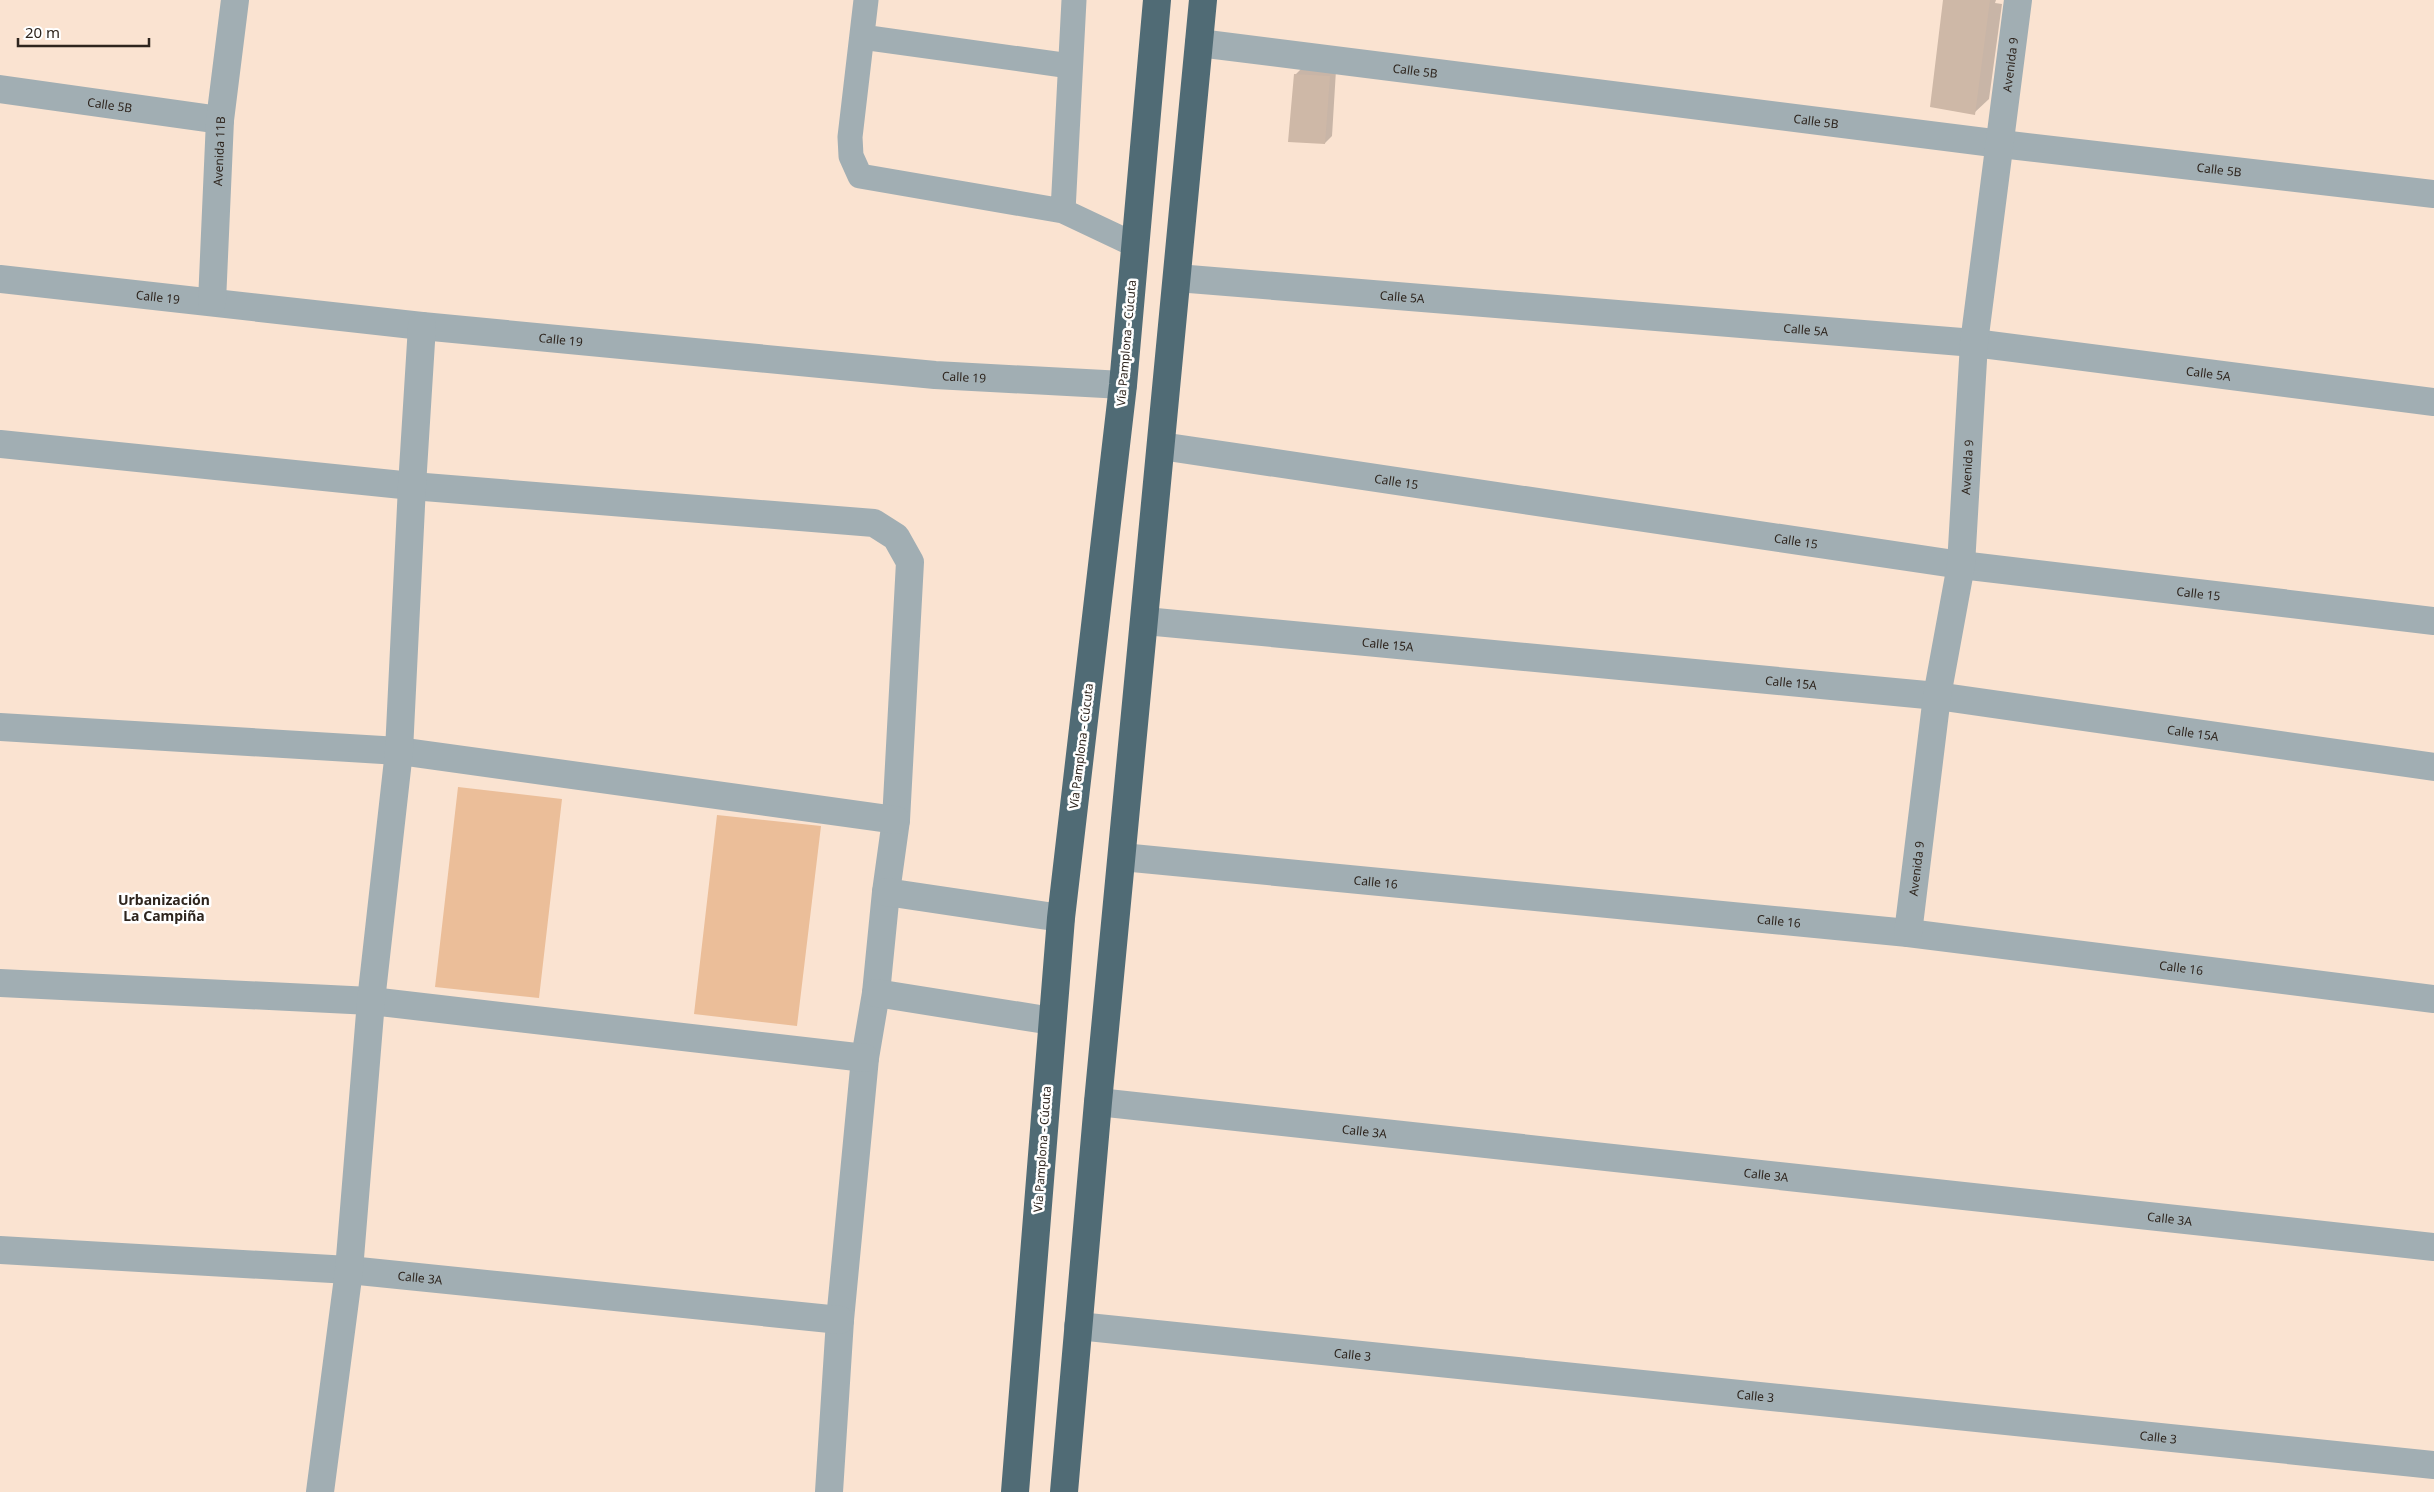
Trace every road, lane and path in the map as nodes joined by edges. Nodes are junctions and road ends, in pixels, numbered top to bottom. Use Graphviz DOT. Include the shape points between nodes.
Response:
graph roads {
  1 [pos="235,0"];
  2 [pos="866,0"];
  3 [pos="1074,0"];
  4 [pos="1157,0"];
  5 [pos="1203,0"];
  6 [pos="2018,0"];
  7 [pos="862,37"];
  8 [pos="1199,43"];
  9 [pos="1070,66"];
  10 [pos="0,89"];
  11 [pos="220,120"];
  12 [pos="2001,144"];
  13 [pos="2434,194"];
  14 [pos="1063,211"];
  15 [pos="1135,245"];
  16 [pos="1177,278"];
  17 [pos="0,279"];
  18 [pos="212,302"];
  19 [pos="422,326"];
  20 [pos="1974,343"];
  21 [pos="1123,385"];
  22 [pos="2434,402"];
  23 [pos="0,444"];
  24 [pos="1162,446"];
  25 [pos="412,486"];
  26 [pos="1961,565"];
  27 [pos="1145,621"];
  28 [pos="2434,622"];
  29 [pos="1938,696"];
  30 [pos="0,727"];
  31 [pos="400,751"];
  32 [pos="2434,767"];
  33 [pos="896,820"];
  34 [pos="1122,857"];
  35 [pos="886,892"];
  36 [pos="1061,918"];
  37 [pos="1908,933"];
  38 [pos="0,983"];
  39 [pos="876,993"];
  40 [pos="2434,999"];
  41 [pos="371,1002"];
  42 [pos="1052,1021"];
  43 [pos="865,1058"];
  44 [pos="1098,1102"];
  45 [pos="2434,1247"];
  46 [pos="0,1250"];
  47 [pos="349,1270"];
  48 [pos="840,1320"];
  49 [pos="1078,1326"];
  50 [pos="2434,1465"];
  51 [pos="320,1492"];
  52 [pos="829,1492"];
  53 [pos="1015,1492"];
  54 [pos="1064,1492"];
  1 -- 11 [label="street, Avenida 11B"];
  2 -- 7 [label="lane"];
  3 -- 9 [label="lane"];
  4 -- 15 [label="highway, Vía Pamplona - Cúcuta"];
  5 -- 8 [label="highway"];
  6 -- 12 [label="street, Avenida 9"];
  7 -- 9 [label="lane"];
  7 -- 14 [label="lane" via="850,137 851,156 860,176"];
  8 -- 12 [label="street, Calle 5B"];
  8 -- 16 [label="highway"];
  9 -- 14 [label="lane"];
  10 -- 11 [label="street, Calle 5B"];
  11 -- 18 [label="street, Avenida 11B"];
  12 -- 13 [label="street, Calle 5B"];
  12 -- 20 [label="street, Avenida 9"];
  14 -- 15 [label="lane"];
  15 -- 21 [label="highway, Vía Pamplona - Cúcuta"];
  16 -- 20 [label="street, Calle 5A"];
  16 -- 24 [label="highway"];
  17 -- 18 [label="street, Calle 19"];
  18 -- 19 [label="street, Calle 19"];
  19 -- 21 [label="street, Calle 19" via="935,375"];
  19 -- 25 [label="street"];
  20 -- 22 [label="street, Calle 5A"];
  20 -- 26 [label="street, Avenida 9"];
  21 -- 36 [label="highway, Vía Pamplona - Cúcuta"];
  23 -- 25 [label="street"];
  24 -- 26 [label="street, Calle 15"];
  24 -- 27 [label="highway"];
  25 -- 31 [label="street"];
  25 -- 33 [label="street" via="874,524 896,537 910,562"];
  26 -- 28 [label="street, Calle 15"];
  26 -- 29 [label="street, Avenida 9"];
  27 -- 29 [label="street, Calle 15A"];
  27 -- 34 [label="highway"];
  29 -- 32 [label="street, Calle 15A"];
  29 -- 37 [label="street, Avenida 9"];
  30 -- 31 [label="street"];
  31 -- 33 [label="street"];
  31 -- 41 [label="street"];
  33 -- 35 [label="street"];
  34 -- 37 [label="street, Calle 16"];
  34 -- 44 [label="highway"];
  35 -- 36 [label="street"];
  35 -- 39 [label="street"];
  36 -- 42 [label="highway, Vía Pamplona - Cúcuta"];
  37 -- 40 [label="street, Calle 16"];
  38 -- 41 [label="street"];
  39 -- 42 [label="street"];
  39 -- 43 [label="street"];
  41 -- 43 [label="street"];
  41 -- 47 [label="street"];
  42 -- 53 [label="highway, Vía Pamplona - Cúcuta"];
  43 -- 48 [label="street"];
  44 -- 45 [label="street, Calle 3A"];
  44 -- 49 [label="highway"];
  46 -- 47 [label="street, Calle 3A"];
  47 -- 48 [label="street, Calle 3A"];
  47 -- 51 [label="street"];
  48 -- 52 [label="street"];
  49 -- 50 [label="street, Calle 3"];
  49 -- 54 [label="highway"];
}
